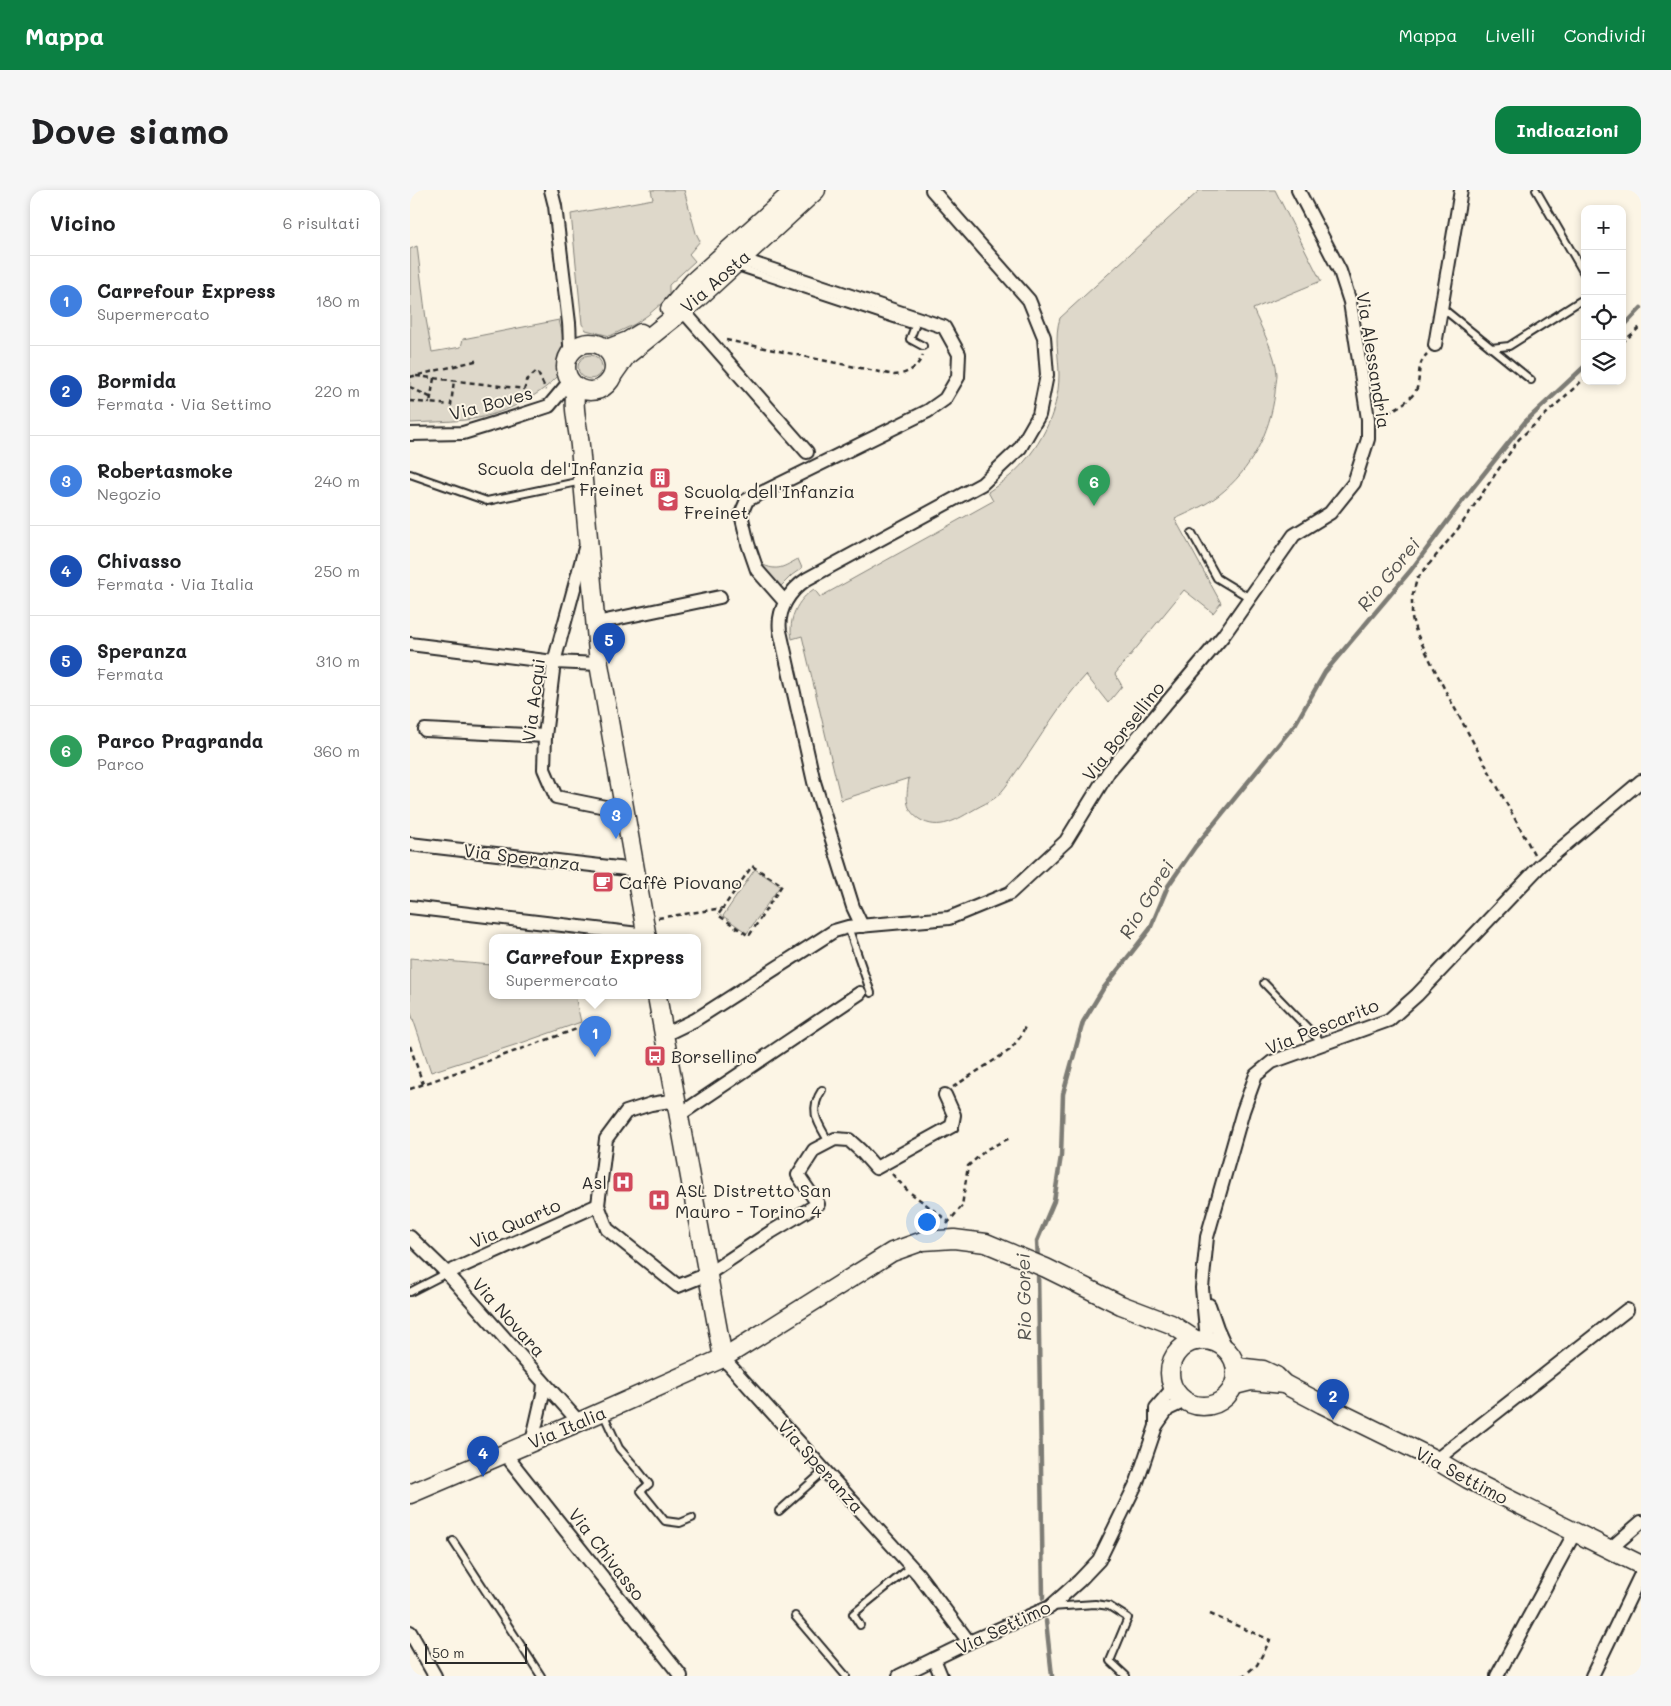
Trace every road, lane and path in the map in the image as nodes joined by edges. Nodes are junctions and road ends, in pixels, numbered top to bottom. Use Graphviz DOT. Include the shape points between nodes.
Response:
graph roads {
  1 [pos="551,190"];
  2 [pos="795,190"];
  3 [pos="816,190"];
  4 [pos="932,190"];
  5 [pos="1298,190"];
  6 [pos="1460,190"];
  7 [pos="1536,190"];
  8 [pos="737,263"];
  9 [pos="1581,269"];
  10 [pos="1580,301"];
  11 [pos="680,307"];
  12 [pos="1441,307"];
  13 [pos="1641,326"];
  14 [pos="707,338"];
  15 [pos="1625,340"];
  16 [pos="573,343"];
  17 [pos="923,346"];
  18 [pos="1435,346"];
  19 [pos="1491,348"];
  20 [pos="607,349"];
  21 [pos="479,360"];
  22 [pos="614,372"];
  23 [pos="416,376"];
  24 [pos="410,377"];
  25 [pos="434,378"];
  26 [pos="454,380"];
  27 [pos="1531,380"];
  28 [pos="1581,382"];
  29 [pos="573,384"];
  30 [pos="410,387"];
  31 [pos="599,390"];
  32 [pos="548,394"];
  33 [pos="432,398"];
  34 [pos="410,401"];
  35 [pos="430,403"];
  36 [pos="1368,419"];
  37 [pos="410,434"];
  38 [pos="580,442"];
  39 [pos="807,452"];
  40 [pos="410,474"];
  41 [pos="583,481"];
  42 [pos="1354,483"];
  43 [pos="1192,533"];
  44 [pos="588,538"];
  45 [pos="720,597"];
  46 [pos="1250,598"];
  47 [pos="784,602"];
  48 [pos="596,623"];
  49 [pos="410,644"];
  50 [pos="554,662"];
  51 [pos="599,664"];
  52 [pos="425,730"];
  53 [pos="545,736"];
  54 [pos="1641,781"];
  55 [pos="625,811"];
  56 [pos="410,844"];
  57 [pos="1540,866"];
  58 [pos="635,870"];
  59 [pos="410,907"];
  60 [pos="723,908"];
  61 [pos="862,926"];
  62 [pos="848,927"];
  63 [pos="646,931"];
  64 [pos="1264,983"];
  65 [pos="865,993"];
  66 [pos="658,999"];
  67 [pos="599,1021"];
  68 [pos="1026,1024"];
  69 [pos="664,1035"];
  70 [pos="1323,1044"];
  71 [pos="410,1046"];
  72 [pos="423,1084"];
  73 [pos="410,1089"];
  74 [pos="822,1090"];
  75 [pos="945,1095"];
  76 [pos="677,1108"];
  77 [pos="1010,1138"];
  78 [pos="829,1142"];
  79 [pos="882,1165"];
  80 [pos="598,1205"];
  81 [pos="948,1221"];
  82 [pos="410,1237"];
  83 [pos="936,1240"];
  84 [pos="447,1273"];
  85 [pos="708,1274"];
  86 [pos="1202,1288"];
  87 [pos="410,1292"];
  88 [pos="1627,1310"];
  89 [pos="1154,1318"];
  90 [pos="1202,1340"];
  91 [pos="1227,1350"];
  92 [pos="1179,1351"];
  93 [pos="723,1358"];
  94 [pos="1236,1367"];
  95 [pos="544,1383"];
  96 [pos="1284,1384"];
  97 [pos="1234,1385"];
  98 [pos="1173,1388"];
  99 [pos="1185,1401"];
  100 [pos="603,1412"];
  101 [pos="580,1422"];
  102 [pos="1156,1426"];
  103 [pos="532,1442"];
  104 [pos="505,1454"];
  105 [pos="1436,1460"];
  106 [pos="824,1470"];
  107 [pos="410,1494"];
  108 [pos="779,1511"];
  109 [pos="692,1518"];
  110 [pos="1641,1522"];
  111 [pos="1575,1532"];
  112 [pos="453,1541"];
  113 [pos="1610,1549"];
  114 [pos="1641,1565"];
  115 [pos="911,1567"];
  116 [pos="1641,1574"];
  117 [pos="1050,1607"];
  118 [pos="1210,1614"];
  119 [pos="795,1616"];
  120 [pos="860,1625"];
  121 [pos="410,1632"];
  122 [pos="970,1642"];
  123 [pos="414,1650"];
  124 [pos="934,1659"];
  125 [pos="435,1676"];
  126 [pos="540,1676"];
  127 [pos="681,1676"];
  128 [pos="846,1676"];
  129 [pos="899,1676"];
  130 [pos="941,1676"];
  131 [pos="1126,1676"];
  132 [pos="1243,1676"];
  133 [pos="1496,1676"];
  134 [pos="1592,1676"];
  1 -- 16 [label="street"];
  2 -- 11 [label="street, Via Aosta" via="693,282"];
  3 -- 8 [label="street, Via Aosta"];
  4 -- 47 [label="street" via="1029,300 1044,338 1047,375 1039,415 1020,448 982,484 807,579"];
  5 -- 36 [label="street, Via Alessandria" via="1340,272 1350,302"];
  6 -- 12 [label="street"];
  7 -- 9 [label="lane"];
  8 -- 11 [label="street, Via Aosta"];
  8 -- 17 [label="lane" via="915,326 910,339"];
  8 -- 47 [label="street" via="944,327 960,354 958,377 945,399 928,411 747,500 741,514 748,544 758,570"];
  10 -- 19 [label="lane" via="1509,346"];
  11 -- 14 [label="street"];
  11 -- 20 [label="street, Via Aosta" via="644,332"];
  11 -- 22 [label="street, Via Aosta" via="626,356"];
  12 -- 18 [label="street"];
  12 -- 19 [label="lane"];
  13 -- 15 [label="path"];
  14 -- 17 [label="path" via="732,340 894,375 905,374 915,368"];
  14 -- 39 [label="street"];
  16 -- 20 [label="street" via="592,343"];
  16 -- 29 [label="street" via="566,366"];
  18 -- 36 [label="path" via="1421,361 1416,389 1408,399 1390,412"];
  19 -- 27 [label="lane"];
  20 -- 22 [label="street" via="614,360"];
  21 -- 23 [label="path"];
  22 -- 31 [label="street" via="606,386"];
  23 -- 24 [label="path"];
  23 -- 25 [label="path"];
  25 -- 26 [label="path"];
  25 -- 33 [label="path"];
  26 -- 32 [label="path" via="525,389 526,381 537,371"];
  26 -- 35 [label="path" via="451,406"];
  28 -- 57 [label="path" via="1519,439 1462,526 1417,579 1412,597 1416,632 1446,694"];
  29 -- 31 [label="street" via="591,392"];
  29 -- 37 [label="street, Via Boves" via="549,406 512,418 463,433"];
  29 -- 38 [label="street"];
  30 -- 33 [label="path"];
  31 -- 38 [label="street" via="582,417"];
  33 -- 35 [label="path"];
  34 -- 35 [label="path"];
  36 -- 42 [label="street, Via Alessandria" via="1368,439"];
  38 -- 41 [label="street"];
  40 -- 41 [label="lane" via="487,501"];
  41 -- 44 [label="street"];
  42 -- 46 [label="street, Via Borsellino" via="1330,512 1294,536"];
  43 -- 46 [label="lane" via="1217,578"];
  44 -- 48 [label="street"];
  44 -- 50 [label="street, Via Acqui"];
  45 -- 48 [label="street"];
  46 -- 61 [label="street, Via Borsellino" via="1223,636 1109,771 1066,841 1010,893 949,918"];
  47 -- 61 [label="street" via="780,631 814,782 853,907"];
  48 -- 51 [label="street"];
  49 -- 50 [label="street"];
  50 -- 51 [label="street"];
  50 -- 53 [label="street, Via Acqui"];
  51 -- 55 [label="street"];
  52 -- 53 [label="street"];
  53 -- 55 [label="street, Via Acqui" via="544,769 556,797"];
  54 -- 57 [label="street, Via Pescarito"];
  55 -- 58 [label="street"];
  56 -- 58 [label="street, Via Speranza"];
  57 -- 70 [label="street, Via Pescarito" via="1389,1020"];
  58 -- 63 [label="street"];
  59 -- 63 [label="street"];
  60 -- 60 [label="path" via="752,866 782,885 749,936 718,915"];
  60 -- 63 [label="path" via="685,915"];
  61 -- 62 [label="street, Via Borsellino"];
  62 -- 65 [label="lane"];
  62 -- 69 [label="street, Via Borsellino" via="834,931 695,1020"];
  64 -- 70 [label="lane"];
  65 -- 76 [label="street"];
  66 -- 69 [label="street"];
  67 -- 72 [label="path"];
  68 -- 75 [label="path" via="1010,1050"];
  69 -- 76 [label="street"];
  70 -- 86 [label="street, Via Pescarito" via="1272,1062 1256,1075 1207,1237"];
  71 -- 72 [label="path"];
  72 -- 73 [label="path"];
  74 -- 78 [label="lane" via="816,1099 815,1118"];
  75 -- 79 [label="street" via="954,1114 952,1126"];
  76 -- 80 [label="street" via="651,1104 626,1112 606,1139"];
  76 -- 85 [label="street"];
  77 -- 81 [label="path" via="987,1150 968,1166 962,1206"];
  78 -- 79 [label="street" via="849,1140 876,1168"];
  78 -- 85 [label="street" via="814,1150 798,1175 818,1204"];
  79 -- 81 [label="path" via="908,1191"];
  80 -- 84 [label="street, Via Quarto"];
  80 -- 85 [label="street" via="607,1228 678,1286"];
  81 -- 83 [label="path"];
  82 -- 84 [label="street, Via Novara"];
  83 -- 89 [label="street, Via Italia" via="986,1243"];
  83 -- 93 [label="street, Via Italia" via="923,1240 892,1252"];
  84 -- 87 [label="lane"];
  84 -- 95 [label="street, Via Novara"];
  85 -- 93 [label="street"];
  86 -- 90 [label="street, Via Pescarito"];
  86 -- 91 [label="street"];
  88 -- 105 [label="street"];
  89 -- 90 [label="street, Via Italia"];
  89 -- 92 [label="street"];
  90 -- 91 [label="street"];
  90 -- 92 [label="street" via="1187,1344"];
  91 -- 94 [label="street"];
  92 -- 98 [label="street" via="1171,1368"];
  93 -- 100 [label="street, Via Italia"];
  93 -- 106 [label="street, Via Speranza"];
  94 -- 96 [label="street, Via Settimo" via="1263,1370"];
  94 -- 97 [label="street"];
  95 -- 101 [label="street, Via Novara"];
  95 -- 103 [label="street"];
  96 -- 97 [label="street, Via Settimo" via="1251,1381"];
  96 -- 105 [label="street, Via Settimo"];
  97 -- 99 [label="street" via="1230,1393 1216,1404 1195,1405"];
  98 -- 99 [label="street"];
  98 -- 102 [label="street, Via Settimo" via="1156,1408"];
  99 -- 102 [label="street, Via Settimo" via="1168,1409"];
  100 -- 101 [label="street, Via Italia"];
  100 -- 109 [label="lane" via="619,1448 649,1484 641,1491 665,1521 680,1522"];
  101 -- 103 [label="street, Via Italia"];
  102 -- 117 [label="street, Via Settimo" via="1137,1482 1099,1560"];
  103 -- 104 [label="street, Via Italia"];
  104 -- 107 [label="street, Via Italia"];
  104 -- 127 [label="street, Via Chivasso"];
  105 -- 111 [label="street, Via Settimo"];
  106 -- 108 [label="lane"];
  106 -- 115 [label="street, Via Speranza"];
  110 -- 113 [label="street"];
  111 -- 113 [label="street, Via Settimo"];
  111 -- 133 [label="street"];
  112 -- 126 [label="lane"];
  113 -- 114 [label="street, Via Settimo"];
  115 -- 120 [label="lane" via="853,1614"];
  115 -- 122 [label="street, Via Speranza"];
  116 -- 134 [label="street"];
  117 -- 122 [label="street, Via Settimo"];
  117 -- 131 [label="lane" via="1095,1604 1109,1606 1128,1618 1110,1661"];
  118 -- 132 [label="path" via="1270,1640 1257,1665"];
  119 -- 128 [label="lane"];
  121 -- 123 [label="street"];
  122 -- 124 [label="street, Via Settimo"];
  123 -- 125 [label="street"];
  124 -- 129 [label="street, Via Settimo"];
  124 -- 130 [label="street"];
}
